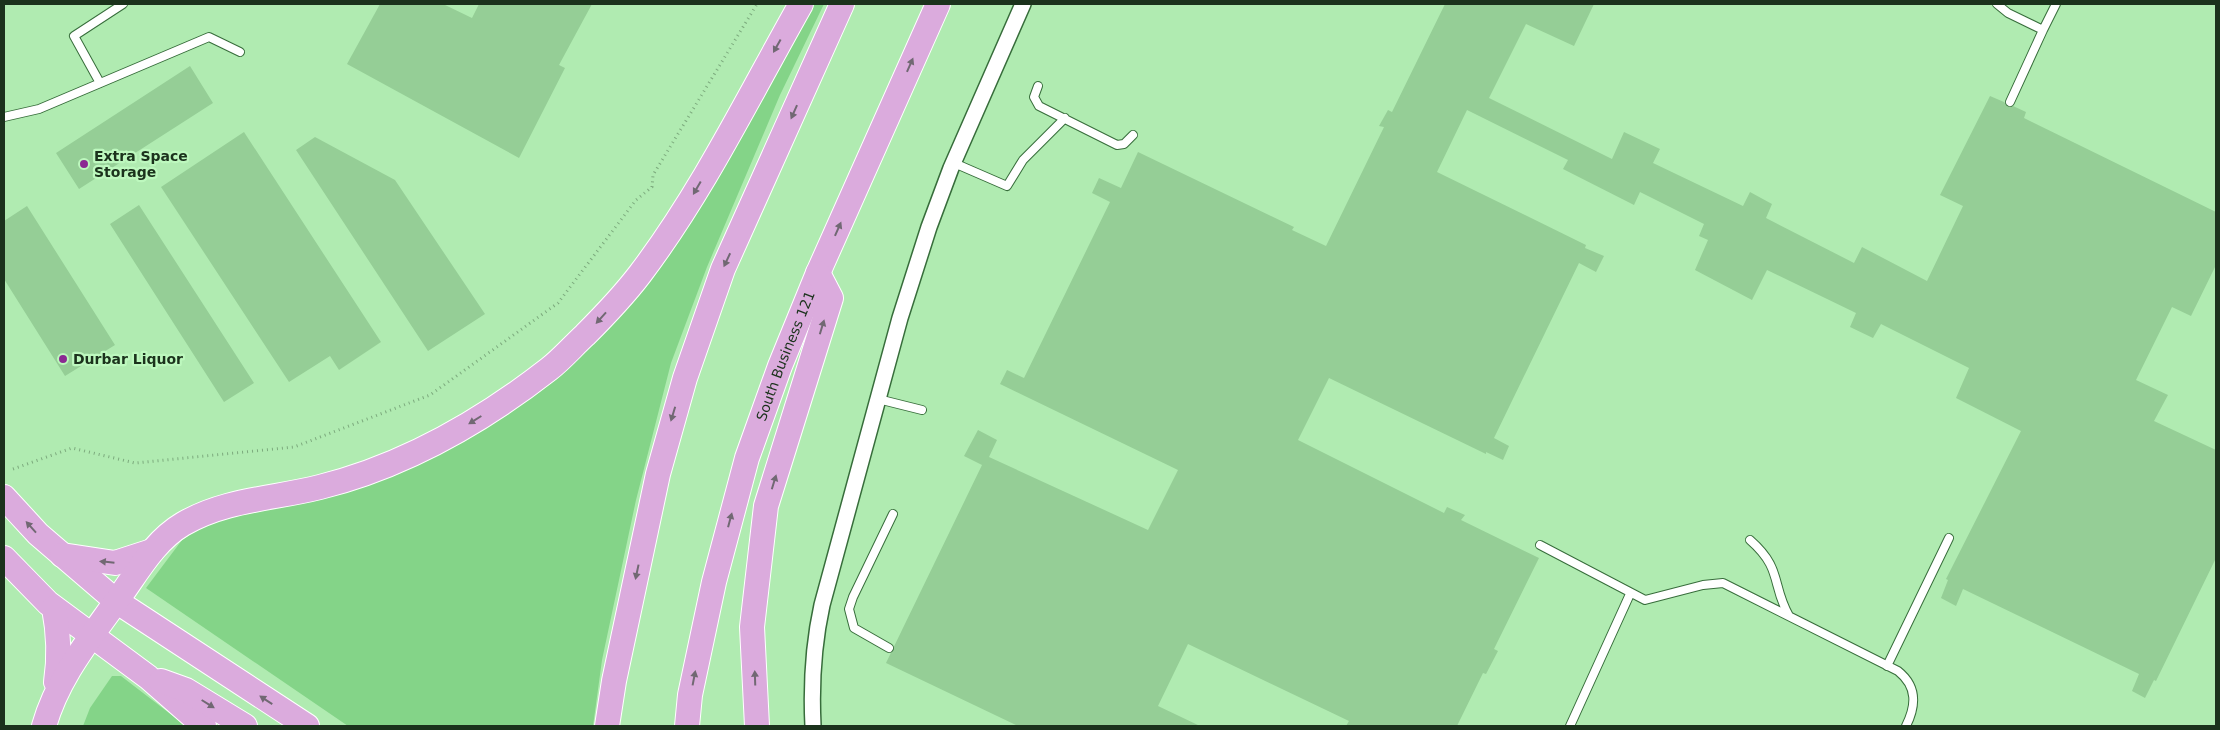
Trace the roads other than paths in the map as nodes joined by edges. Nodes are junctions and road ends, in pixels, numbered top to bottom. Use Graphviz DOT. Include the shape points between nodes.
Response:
graph roads {
  1 [pos="123,4"];
  2 [pos="801,4"];
  3 [pos="842,4"];
  4 [pos="938,4"];
  5 [pos="1023,4"];
  6 [pos="1997,4"];
  7 [pos="2056,4"];
  8 [pos="2043,30"];
  9 [pos="240,52"];
  10 [pos="100,83"];
  11 [pos="1038,86"];
  12 [pos="2010,102"];
  13 [pos="4,117"];
  14 [pos="1064,118"];
  15 [pos="1133,135"];
  16 [pos="954,163"];
  17 [pos="818,273"];
  18 [pos="878,399"];
  19 [pos="922,410"];
  20 [pos="4,497"];
  21 [pos="893,514"];
  22 [pos="1949,538"];
  23 [pos="1750,540"];
  24 [pos="1540,545"];
  25 [pos="152,551"];
  26 [pos="60,555"];
  27 [pos="4,558"];
  28 [pos="1630,594"];
  29 [pos="116,601"];
  30 [pos="54,608"];
  31 [pos="1789,616"];
  32 [pos="90,635"];
  33 [pos="889,648"];
  34 [pos="1887,666"];
  35 [pos="148,677"];
  36 [pos="54,701"];
  37 [pos="44,726"];
  38 [pos="204,726"];
  39 [pos="245,726"];
  40 [pos="307,726"];
  41 [pos="608,726"];
  42 [pos="687,726"];
  43 [pos="757,726"];
  44 [pos="813,726"];
  45 [pos="1570,726"];
  46 [pos="1906,726"];
  1 -- 10 [label="lane" via="74,36"];
  2 -- 25 [label="main road, one-way" via="675,225 639,276 552,367 458,432 384,466 320,487 210,510 180,526"];
  3 -- 41 [label="main road, one-way" via="723,268 685,378 658,474 614,681"];
  17 -- 4 [label="main road, South Business 121, one-way"];
  5 -- 16 [label="street"];
  6 -- 8 [label="lane"];
  7 -- 8 [label="lane"];
  8 -- 12 [label="lane"];
  9 -- 10 [label="lane" via="209,37"];
  10 -- 13 [label="lane" via="39,109"];
  11 -- 14 [label="lane" via="1034,97 1036,103"];
  14 -- 15 [label="lane" via="1117,145 1124,144"];
  14 -- 16 [label="lane" via="1023,160 1006,186"];
  16 -- 18 [label="street" via="915,270"];
  42 -- 17 [label="main road, South Business 121, one-way" via="690,695 712,592 747,458"];
  43 -- 17 [label="main road, one-way" via="752,627 766,506 832,298"];
  18 -- 19 [label="lane"];
  18 -- 44 [label="street" via="817,628 811,684"];
  26 -- 20 [label="main road, one-way"];
  21 -- 33 [label="lane" via="861,577 849,609 854,628"];
  22 -- 34 [label="lane"];
  23 -- 31 [label="lane" via="1770,562"];
  24 -- 28 [label="lane"];
  25 -- 26 [label="main road, one-way" via="115,563"];
  25 -- 29 [label="main road"];
  26 -- 29 [label="main road"];
  27 -- 30 [label="main road"];
  28 -- 31 [label="lane" via="1645,600 1703,585 1723,584"];
  28 -- 45 [label="lane"];
  29 -- 32 [label="main road"];
  40 -- 29 [label="main road, one-way"];
  30 -- 32 [label="main road"];
  30 -- 36 [label="main road" via="60,635"];
  31 -- 34 [label="lane"];
  32 -- 35 [label="main road"];
  32 -- 36 [label="main road" via="63,677"];
  34 -- 46 [label="lane" via="1904,676 1913,688 1915,705"];
  35 -- 38 [label="main road"];
  35 -- 39 [label="main road, one-way" via="186,690"];
  36 -- 37 [label="main road"];
}
